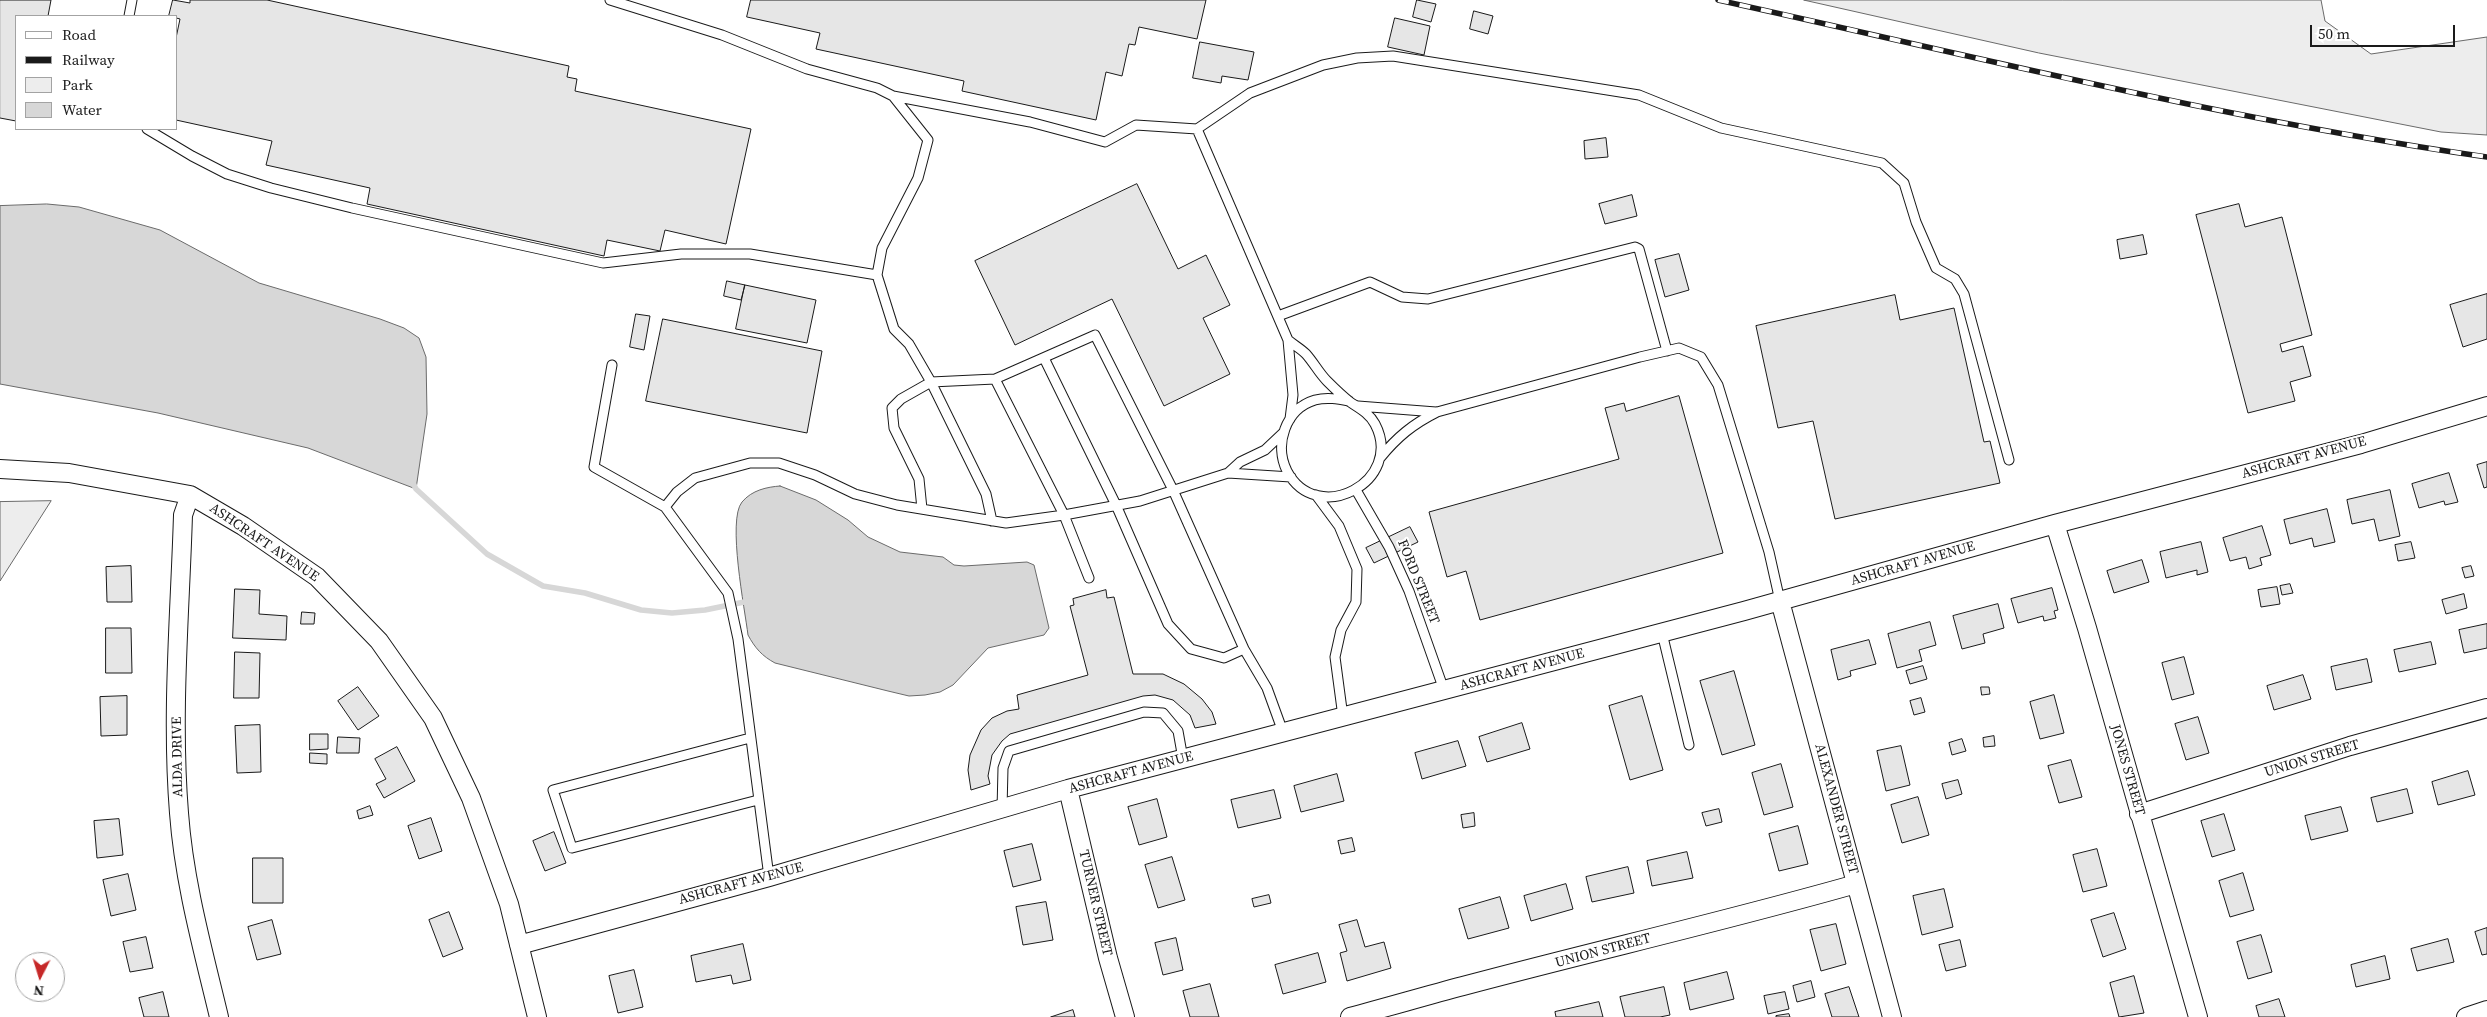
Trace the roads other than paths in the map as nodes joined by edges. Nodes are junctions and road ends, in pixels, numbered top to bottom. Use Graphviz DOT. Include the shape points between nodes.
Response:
graph roads {
  1 [pos="132,0"];
  2 [pos="610,0"];
  3 [pos="129,15"];
  4 [pos="893,96"];
  5 [pos="1197,129"];
  6 [pos="149,130"];
  7 [pos="877,274"];
  8 [pos="1278,316"];
  9 [pos="1288,340"];
  10 [pos="1667,351"];
  11 [pos="1044,358"];
  12 [pos="612,365"];
  13 [pos="995,379"];
  14 [pos="931,382"];
  15 [pos="1353,404"];
  16 [pos="2487,406"];
  17 [pos="1437,412"];
  18 [pos="1290,419"];
  19 [pos="1283,433"];
  20 [pos="1380,458"];
  21 [pos="2010,460"];
  22 [pos="0,469"];
  23 [pos="1228,474"];
  24 [pos="1291,477"];
  25 [pos="1173,490"];
  26 [pos="1356,490"];
  27 [pos="190,494"];
  28 [pos="1316,495"];
  29 [pos="1116,505"];
  30 [pos="665,507"];
  31 [pos="922,509"];
  32 [pos="1064,515"];
  33 [pos="992,521"];
  34 [pos="2055,524"];
  35 [pos="1088,578"];
  36 [pos="1780,601"];
  37 [pos="1662,633"];
  38 [pos="1244,649"];
  39 [pos="1444,690"];
  40 [pos="2487,708"];
  41 [pos="1343,717"];
  42 [pos="1283,732"];
  43 [pos="750,738"];
  44 [pos="1689,745"];
  45 [pos="1183,759"];
  46 [pos="1068,789"];
  47 [pos="758,800"];
  48 [pos="1002,810"];
  49 [pos="2139,814"];
  50 [pos="768,877"];
  51 [pos="1856,884"];
  52 [pos="519,945"];
  53 [pos="2487,1010"];
  54 [pos="219,1017"];
  55 [pos="536,1017"];
  56 [pos="1125,1017"];
  57 [pos="1350,1017"];
  58 [pos="1892,1017"];
  59 [pos="2198,1017"];
  60 [pos="2466,1017"];
  1 -- 3 [label="lane"];
  2 -- 4 [label="lane" via="722,35 807,70 878,88"];
  4 -- 5 [label="lane" via="1030,122 1105,142 1136,124"];
  4 -- 7 [label="lane" via="928,140 918,178 882,248"];
  5 -- 8 [label="lane"];
  5 -- 21 [label="lane" via="1250,93 1323,64 1393,56 1639,95 1721,128 1882,163 1904,183 1916,222 1936,268 1955,279 1964,294"];
  6 -- 7 [label="lane" via="226,174 271,188 603,263 681,254 750,254"];
  7 -- 14 [label="lane" via="894,329 909,344"];
  8 -- 9 [label="lane"];
  8 -- 10 [label="lane" via="1370,282 1402,297 1428,298 1632,247 1639,249"];
  9 -- 15 [label="lane" via="1306,354 1325,379"];
  9 -- 18 [label="lane" via="1293,395"];
  10 -- 17 [label="lane"];
  10 -- 36 [label="lane" via="1679,348 1702,357 1718,385 1769,552"];
  11 -- 13 [label="lane"];
  11 -- 25 [label="lane" via="1095,335"];
  11 -- 29 [label="lane"];
  12 -- 30 [label="lane" via="594,467"];
  13 -- 14 [label="lane"];
  13 -- 32 [label="lane"];
  14 -- 31 [label="lane" via="901,399 892,408 891,418 919,479"];
  14 -- 33 [label="lane" via="986,494"];
  15 -- 17 [label="lane"];
  15 -- 18 [label="lane" via="1332,398 1315,400 1301,407"];
  15 -- 20 [label="lane" via="1364,410 1375,424 1380,440"];
  16 -- 34 [label="street, ASHCRAFT AVENUE" via="2361,444"];
  17 -- 20 [label="lane" via="1412,425"];
  18 -- 19 [label="lane"];
  19 -- 23 [label="lane" via="1265,450 1240,462"];
  19 -- 24 [label="lane" via="1283,463"];
  20 -- 26 [label="lane" via="1374,474"];
  22 -- 27 [label="street, ASHCRAFT AVENUE" via="69,473"];
  23 -- 24 [label="lane"];
  23 -- 25 [label="lane"];
  24 -- 28 [label="lane"];
  25 -- 29 [label="lane"];
  25 -- 38 [label="lane"];
  26 -- 28 [label="lane" via="1332,497"];
  26 -- 39 [label="lane, FORD STREET" via="1409,590"];
  27 -- 52 [label="street, ASHCRAFT AVENUE" via="317,577 380,642 434,718 471,798 510,904"];
  27 -- 54 [label="street, ALDA DRIVE" via="183,515 176,753 179,814 188,884"];
  28 -- 41 [label="lane" via="1339,526 1357,569 1356,602 1341,630 1334,657"];
  29 -- 32 [label="lane"];
  29 -- 38 [label="lane" via="1168,624 1191,649 1224,658"];
  30 -- 31 [label="lane" via="695,478 750,463 780,463 855,494"];
  30 -- 43 [label="lane" via="728,593 738,640"];
  31 -- 33 [label="lane"];
  32 -- 33 [label="lane" via="1006,523"];
  32 -- 35 [label="lane"];
  34 -- 36 [label="street, ASHCRAFT AVENUE"];
  34 -- 49 [label="street, JONES STREET" via="2088,628"];
  36 -- 37 [label="street, ASHCRAFT AVENUE"];
  36 -- 51 [label="street, ALEXANDER STREET"];
  37 -- 39 [label="street, ASHCRAFT AVENUE"];
  37 -- 44 [label="lane"];
  38 -- 42 [label="lane" via="1267,688"];
  39 -- 41 [label="street, ASHCRAFT AVENUE"];
  40 -- 49 [label="street, UNION STREET" via="2350,746"];
  41 -- 42 [label="street, ASHCRAFT AVENUE"];
  42 -- 45 [label="street, ASHCRAFT AVENUE"];
  43 -- 47 [label="lane"];
  43 -- 47 [label="lane" via="552,790 572,848"];
  45 -- 46 [label="street, ASHCRAFT AVENUE"];
  45 -- 48 [label="lane" via="1178,731 1163,713 1144,712 1009,751 1003,768"];
  46 -- 48 [label="street, ASHCRAFT AVENUE"];
  46 -- 56 [label="street, TURNER STREET"];
  47 -- 50 [label="lane"];
  48 -- 50 [label="street, ASHCRAFT AVENUE"];
  49 -- 59 [label="street, JONES STREET"];
  50 -- 52 [label="street, ASHCRAFT AVENUE"];
  51 -- 57 [label="street, UNION STREET"];
  51 -- 58 [label="street, ALEXANDER STREET"];
  52 -- 55 [label="street"];
  53 -- 60 [label="street"];
}
